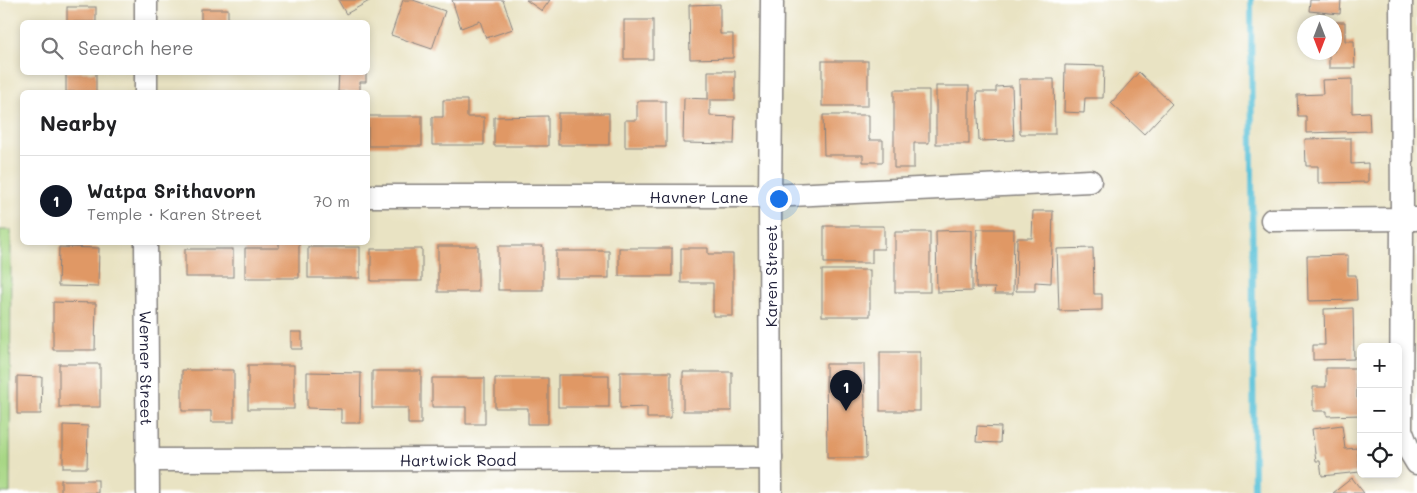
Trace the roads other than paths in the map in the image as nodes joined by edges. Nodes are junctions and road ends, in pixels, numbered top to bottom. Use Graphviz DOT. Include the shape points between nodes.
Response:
graph roads {
  1 [pos="146,0"];
  2 [pos="772,0"];
  3 [pos="1400,0"];
  4 [pos="146,20"];
  5 [pos="146,75"];
  6 [pos="146,90"];
  7 [pos="1090,181"];
  8 [pos="370,196"];
  9 [pos="770,196"];
  10 [pos="1409,219"];
  11 [pos="1272,220"];
  12 [pos="146,245"];
  13 [pos="771,458"];
  14 [pos="147,460"];
  15 [pos="1417,463"];
  16 [pos="148,493"];
  17 [pos="771,493"];
  1 -- 4 [label="street"];
  2 -- 9 [label="street, Karen Street"];
  3 -- 10 [label="street"];
  5 -- 6 [label="street"];
  7 -- 9 [label="street, Havner Lane"];
  8 -- 9 [label="street, Havner Lane"];
  9 -- 13 [label="street, Karen Street"];
  10 -- 11 [label="street"];
  10 -- 15 [label="street" via="1401,430"];
  12 -- 14 [label="street, Werner Street"];
  13 -- 14 [label="street, Hartwick Road"];
  13 -- 17 [label="street, Karen Street"];
  14 -- 16 [label="street, Werner Street"];
}
